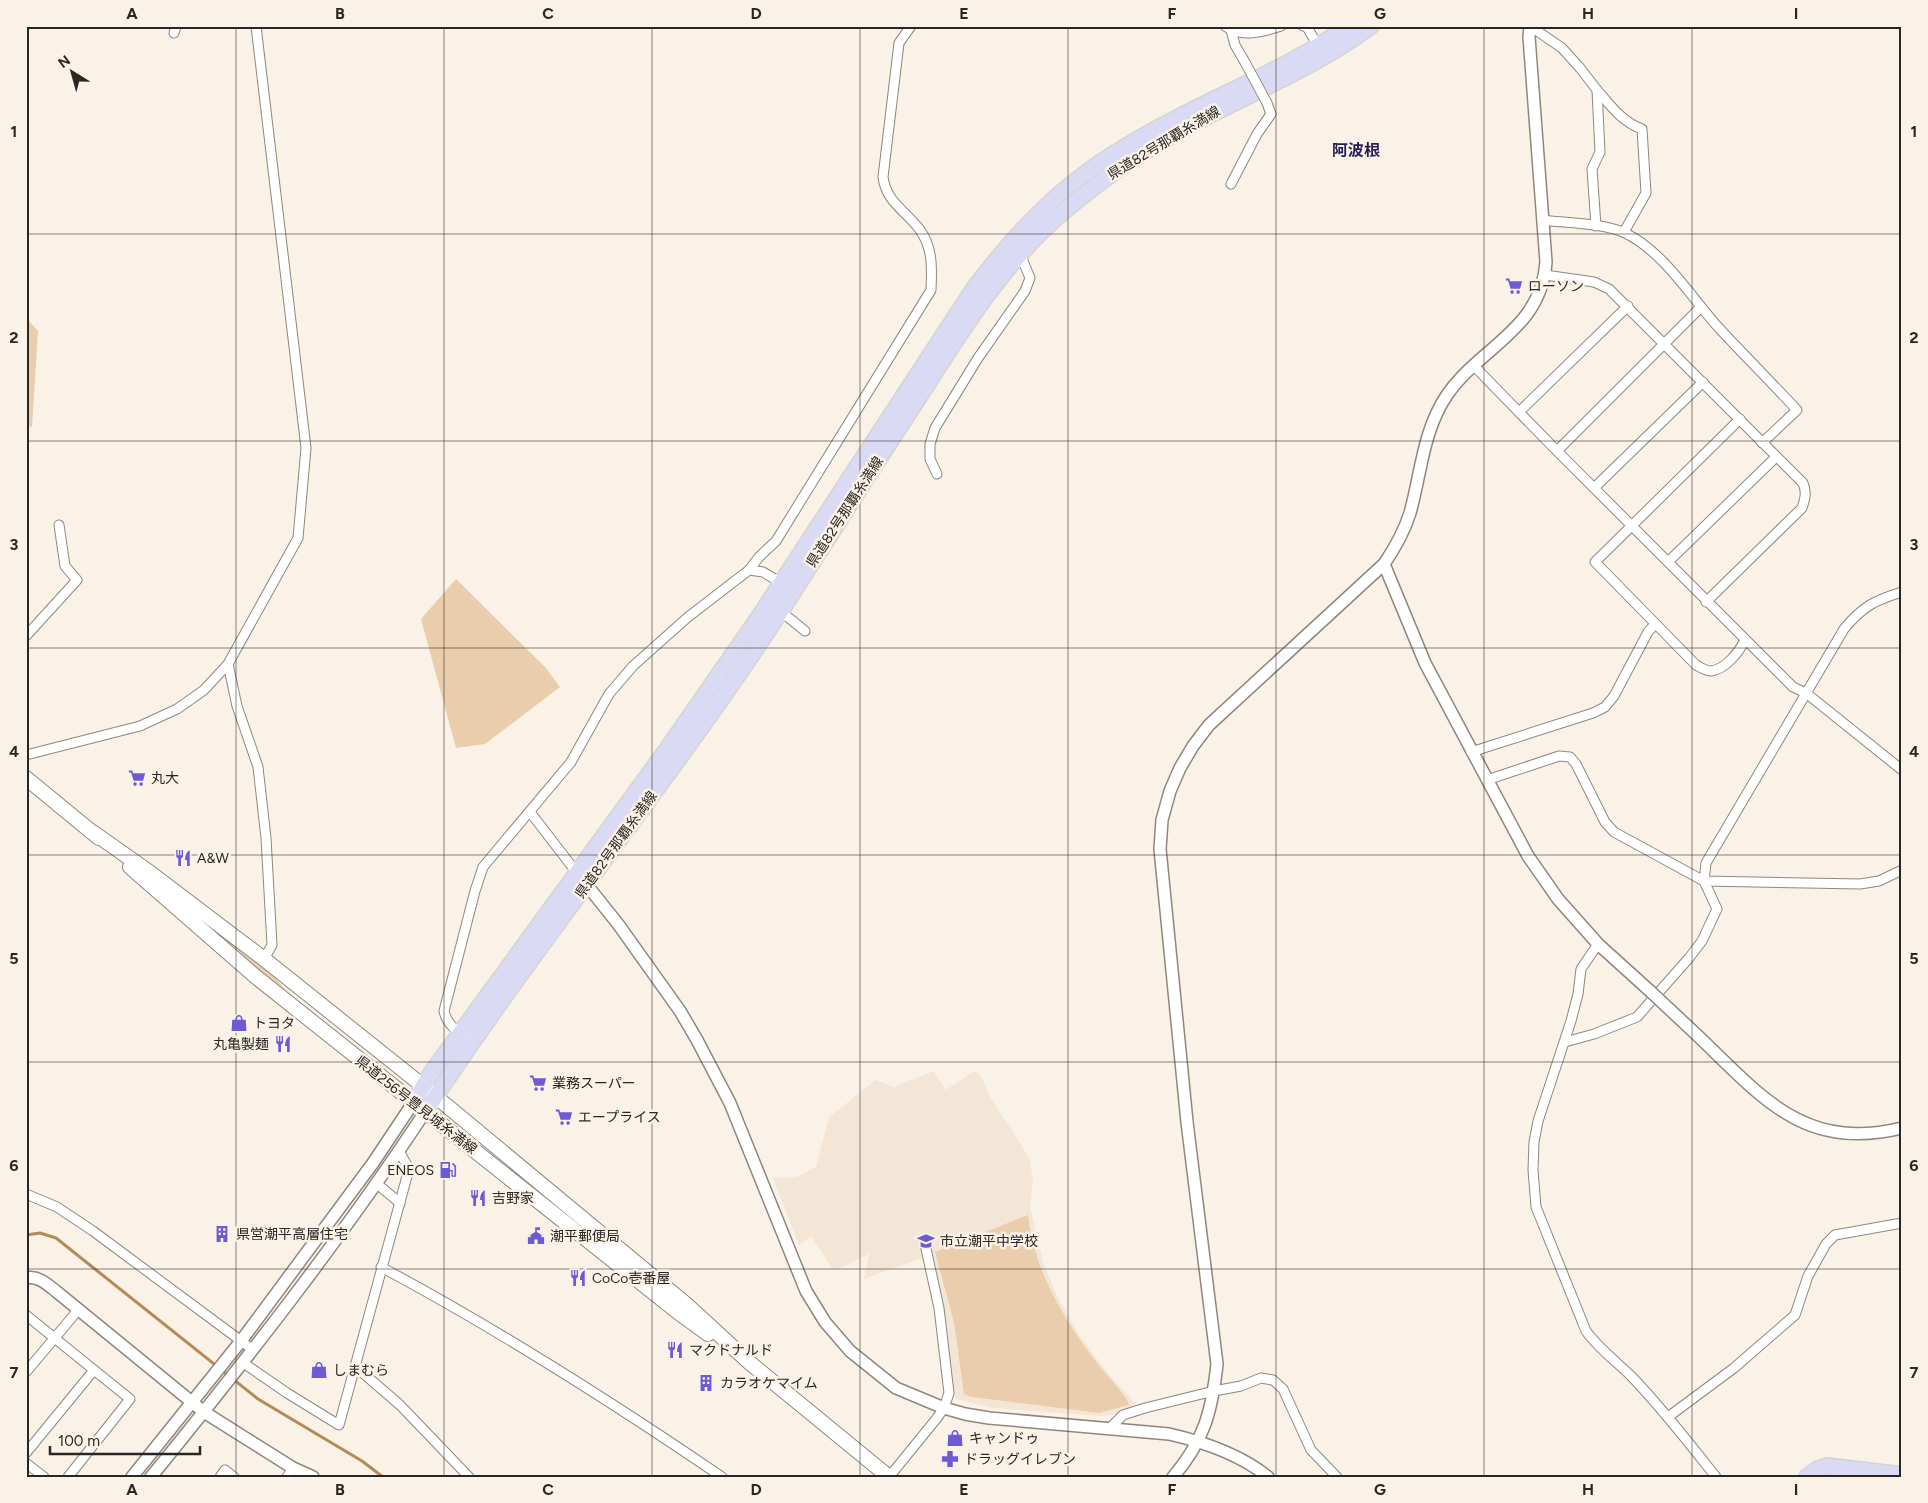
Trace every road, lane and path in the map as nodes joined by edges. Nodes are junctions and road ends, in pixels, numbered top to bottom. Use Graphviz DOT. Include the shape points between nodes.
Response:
graph roads {
  1 [pos="256,26"];
  2 [pos="910,26"];
  3 [pos="1281,26"];
  4 [pos="1303,26"];
  5 [pos="1348,26"];
  6 [pos="1371,26"];
  7 [pos="1530,26"];
  8 [pos="1228,28"];
  9 [pos="1318,46"];
  10 [pos="1597,90"];
  11 [pos="1231,184"];
  12 [pos="1542,220"];
  13 [pos="1596,226"];
  14 [pos="1624,232"];
  15 [pos="1012,252"];
  16 [pos="1545,276"];
  17 [pos="1628,306"];
  18 [pos="1701,307"];
  19 [pos="1664,343"];
  20 [pos="1473,365"];
  21 [pos="1702,382"];
  22 [pos="1519,412"];
  23 [pos="1740,419"];
  24 [pos="1762,443"];
  25 [pos="1557,451"];
  26 [pos="1776,456"];
  27 [pos="937,474"];
  28 [pos="1594,488"];
  29 [pos="59,525"];
  30 [pos="1632,526"];
  31 [pos="1668,562"];
  32 [pos="1384,564"];
  33 [pos="749,570"];
  34 [pos="788,587"];
  35 [pos="1902,592"];
  36 [pos="1706,602"];
  37 [pos="775,607"];
  38 [pos="1655,624"];
  39 [pos="805,631"];
  40 [pos="26,636"];
  41 [pos="1745,640"];
  42 [pos="228,664"];
  43 [pos="1806,693"];
  44 [pos="1471,752"];
  45 [pos="26,755"];
  46 [pos="1902,770"];
  47 [pos="26,778"];
  48 [pos="1487,780"];
  49 [pos="530,812"];
  50 [pos="94,833"];
  51 [pos="1902,870"];
  52 [pos="577,873"];
  53 [pos="1704,881"];
  54 [pos="587,885"];
  55 [pos="1598,944"];
  56 [pos="264,959"];
  57 [pos="466,1038"];
  58 [pos="1565,1042"];
  59 [pos="423,1086"];
  60 [pos="435,1096"];
  61 [pos="419,1108"];
  62 [pos="1902,1128"];
  63 [pos="398,1151"];
  64 [pos="376,1183"];
  65 [pos="26,1194"];
  66 [pos="400,1203"];
  67 [pos="1902,1223"];
  68 [pos="925,1244"];
  69 [pos="381,1267"];
  70 [pos="26,1278"];
  71 [pos="80,1309"];
  72 [pos="26,1315"];
  73 [pos="55,1339"];
  74 [pos="241,1341"];
  75 [pos="252,1349"];
  76 [pos="750,1363"];
  77 [pos="241,1364"];
  78 [pos="356,1366"];
  79 [pos="94,1370"];
  80 [pos="26,1372"];
  81 [pos="1214,1391"];
  82 [pos="192,1402"];
  83 [pos="944,1408"];
  84 [pos="204,1412"];
  85 [pos="1668,1417"];
  86 [pos="1109,1429"];
  87 [pos="1198,1440"];
  88 [pos="26,1452"];
  89 [pos="26,1463"];
  90 [pos="290,1472"];
  91 [pos="1902,1475"];
  92 [pos="44,1477"];
  93 [pos="68,1477"];
  94 [pos="132,1477"];
  95 [pos="151,1477"];
  96 [pos="220,1477"];
  97 [pos="234,1477"];
  98 [pos="313,1477"];
  99 [pos="469,1477"];
  100 [pos="722,1477"];
  101 [pos="889,1477"];
  102 [pos="1173,1477"];
  103 [pos="1268,1477"];
  104 [pos="1337,1477"];
  105 [pos="1716,1477"];
  106 [pos="1807,1477"];
  1 -- 42 [label="street" via="306,448 298,538"];
  2 -- 33 [label="street" via="899,43 884,188 921,231 928,246 932,262 931,290 776,541"];
  3 -- 8 [label="street" via="1265,32 1246,33"];
  4 -- 9 [label="street" via="1307,27"];
  5 -- 9 [label="main road, 県道82号那覇糸満線"];
  6 -- 15 [label="main road, 県道82号那覇糸満線" via="1338,49 1199,121 1122,166"];
  7 -- 10 [label="street" via="1562,48"];
  7 -- 12 [label="street"];
  8 -- 11 [label="street, bridge" via="1271,114"];
  9 -- 15 [label="main road, 県道82号那覇糸満線" via="1108,157 1059,194"];
  10 -- 13 [label="street" via="1600,152 1592,169"];
  10 -- 14 [label="street" via="1622,118 1642,129 1646,193"];
  12 -- 13 [label="street"];
  12 -- 16 [label="street"];
  13 -- 14 [label="street"];
  14 -- 18 [label="street" via="1656,255"];
  15 -- 27 [label="street" via="1023,261 1030,278 1025,291 935,428 930,459"];
  15 -- 34 [label="main road, 県道82号那覇糸満線"];
  16 -- 17 [label="street" via="1594,282 1610,289"];
  16 -- 20 [label="street" via="1527,316"];
  17 -- 19 [label="street"];
  17 -- 22 [label="street"];
  18 -- 19 [label="street"];
  18 -- 24 [label="street" via="1797,410"];
  19 -- 21 [label="street"];
  19 -- 25 [label="street"];
  20 -- 22 [label="street"];
  20 -- 32 [label="street" via="1447,396 1436,416 1409,514 1398,543"];
  21 -- 23 [label="street"];
  21 -- 28 [label="street"];
  22 -- 25 [label="street"];
  23 -- 24 [label="street"];
  23 -- 30 [label="street"];
  24 -- 26 [label="street"];
  25 -- 28 [label="street"];
  26 -- 31 [label="street"];
  26 -- 36 [label="street" via="1805,488 1802,508"];
  28 -- 30 [label="street"];
  29 -- 40 [label="street" via="65,566 77,580"];
  30 -- 31 [label="street"];
  30 -- 38 [label="street" via="1595,562"];
  31 -- 36 [label="street"];
  32 -- 44 [label="street" via="1424,663"];
  32 -- 81 [label="street" via="1209,725 1180,768 1162,820 1160,849 1169,948 1217,1364"];
  33 -- 34 [label="street" via="763,572"];
  33 -- 49 [label="street" via="688,617 634,666 609,694 571,762"];
  34 -- 37 [label="main road, 県道82号那覇糸満線"];
  35 -- 43 [label="street" via="1880,598 1855,615"];
  36 -- 41 [label="street"];
  37 -- 39 [label="street"];
  37 -- 52 [label="main road, 県道82号那覇糸満線"];
  37 -- 54 [label="main road, 県道82号那覇糸満線" via="680,758"];
  38 -- 41 [label="street" via="1696,665 1708,671 1719,669 1740,651"];
  38 -- 44 [label="street" via="1605,707"];
  41 -- 43 [label="street" via="1793,687"];
  42 -- 45 [label="street" via="204,690 157,719"];
  42 -- 56 [label="street" via="258,767 272,945"];
  43 -- 46 [label="street"];
  43 -- 53 [label="street" via="1706,863"];
  44 -- 48 [label="street"];
  47 -- 50 [label="main road, 県道256号豊見城糸満線"];
  48 -- 53 [label="street" via="1559,756 1570,757 1605,822 1614,832"];
  48 -- 55 [label="street" via="1528,856 1558,899"];
  49 -- 52 [label="street"];
  49 -- 57 [label="street" via="483,867 475,891 444,1011 445,1019"];
  50 -- 56 [label="main road, 県道256号豊見城糸満線"];
  50 -- 61 [label="main road, 県道256号豊見城糸満線" via="256,977"];
  51 -- 53 [label="street" via="1879,881 1860,884"];
  52 -- 54 [label="street"];
  52 -- 57 [label="main road, 県道82号那覇糸満線"];
  53 -- 58 [label="street" via="1717,909 1690,958 1637,1017"];
  54 -- 57 [label="main road, 県道82号那覇糸満線"];
  54 -- 83 [label="street" via="680,1011 712,1067 814,1307 841,1341 881,1377 896,1388"];
  55 -- 58 [label="street" via="1581,969"];
  55 -- 62 [label="street, bridge" via="1782,1112 1804,1124 1852,1135"];
  56 -- 59 [label="main road, 県道256号豊見城糸満線"];
  57 -- 59 [label="main road, 県道82号那覇糸満線"];
  57 -- 60 [label="main road, 県道82号那覇糸満線"];
  58 -- 85 [label="street" via="1534,1142 1536,1207 1586,1331"];
  59 -- 60 [label="main road, 県道256号豊見城糸満線"];
  59 -- 61 [label="main road, 県道82号那覇糸満線"];
  60 -- 61 [label="main road, 県道82号那覇糸満線"];
  60 -- 76 [label="main road, 県道256号豊見城糸満線" via="687,1305"];
  61 -- 63 [label="street"];
  61 -- 74 [label="street" via="373,1163"];
  61 -- 76 [label="main road, 県道256号豊見城糸満線" via="678,1313"];
  63 -- 64 [label="street"];
  63 -- 66 [label="street" via="409,1169"];
  64 -- 66 [label="street"];
  64 -- 75 [label="street"];
  65 -- 74 [label="street" via="57,1207 93,1231"];
  66 -- 69 [label="street"];
  67 -- 85 [label="street" via="1835,1235 1826,1244 1808,1276 1795,1315 1734,1368"];
  68 -- 83 [label="street" via="939,1308 949,1393"];
  69 -- 78 [label="street"];
  69 -- 100 [label="street" via="453,1305"];
  70 -- 71 [label="street" via="41,1281"];
  71 -- 73 [label="street"];
  71 -- 82 [label="street"];
  72 -- 73 [label="street"];
  73 -- 79 [label="street"];
  73 -- 80 [label="street"];
  74 -- 75 [label="street"];
  74 -- 82 [label="street"];
  75 -- 77 [label="street"];
  76 -- 101 [label="main road, 県道256号豊見城糸満線"];
  77 -- 78 [label="street" via="339,1425"];
  77 -- 84 [label="street"];
  78 -- 99 [label="street" via="400,1405"];
  79 -- 88 [label="street"];
  79 -- 93 [label="street" via="130,1399"];
  81 -- 86 [label="street" via="1123,1415"];
  81 -- 87 [label="street" via="1207,1422"];
  81 -- 104 [label="street" via="1261,1378 1273,1380 1283,1388 1311,1450"];
  82 -- 84 [label="street"];
  82 -- 94 [label="street"];
  83 -- 86 [label="street" via="989,1418"];
  83 -- 101 [label="street"];
  84 -- 90 [label="street"];
  84 -- 95 [label="street"];
  85 -- 105 [label="street"];
  86 -- 87 [label="street"];
  87 -- 102 [label="street"];
  87 -- 103 [label="street" via="1230,1454"];
  89 -- 92 [label="street"];
  90 -- 98 [label="street"];
  91 -- 106 [label="main road" via="1827,1466"];
  96 -- 97 [label="street" via="225,1470"];
}
